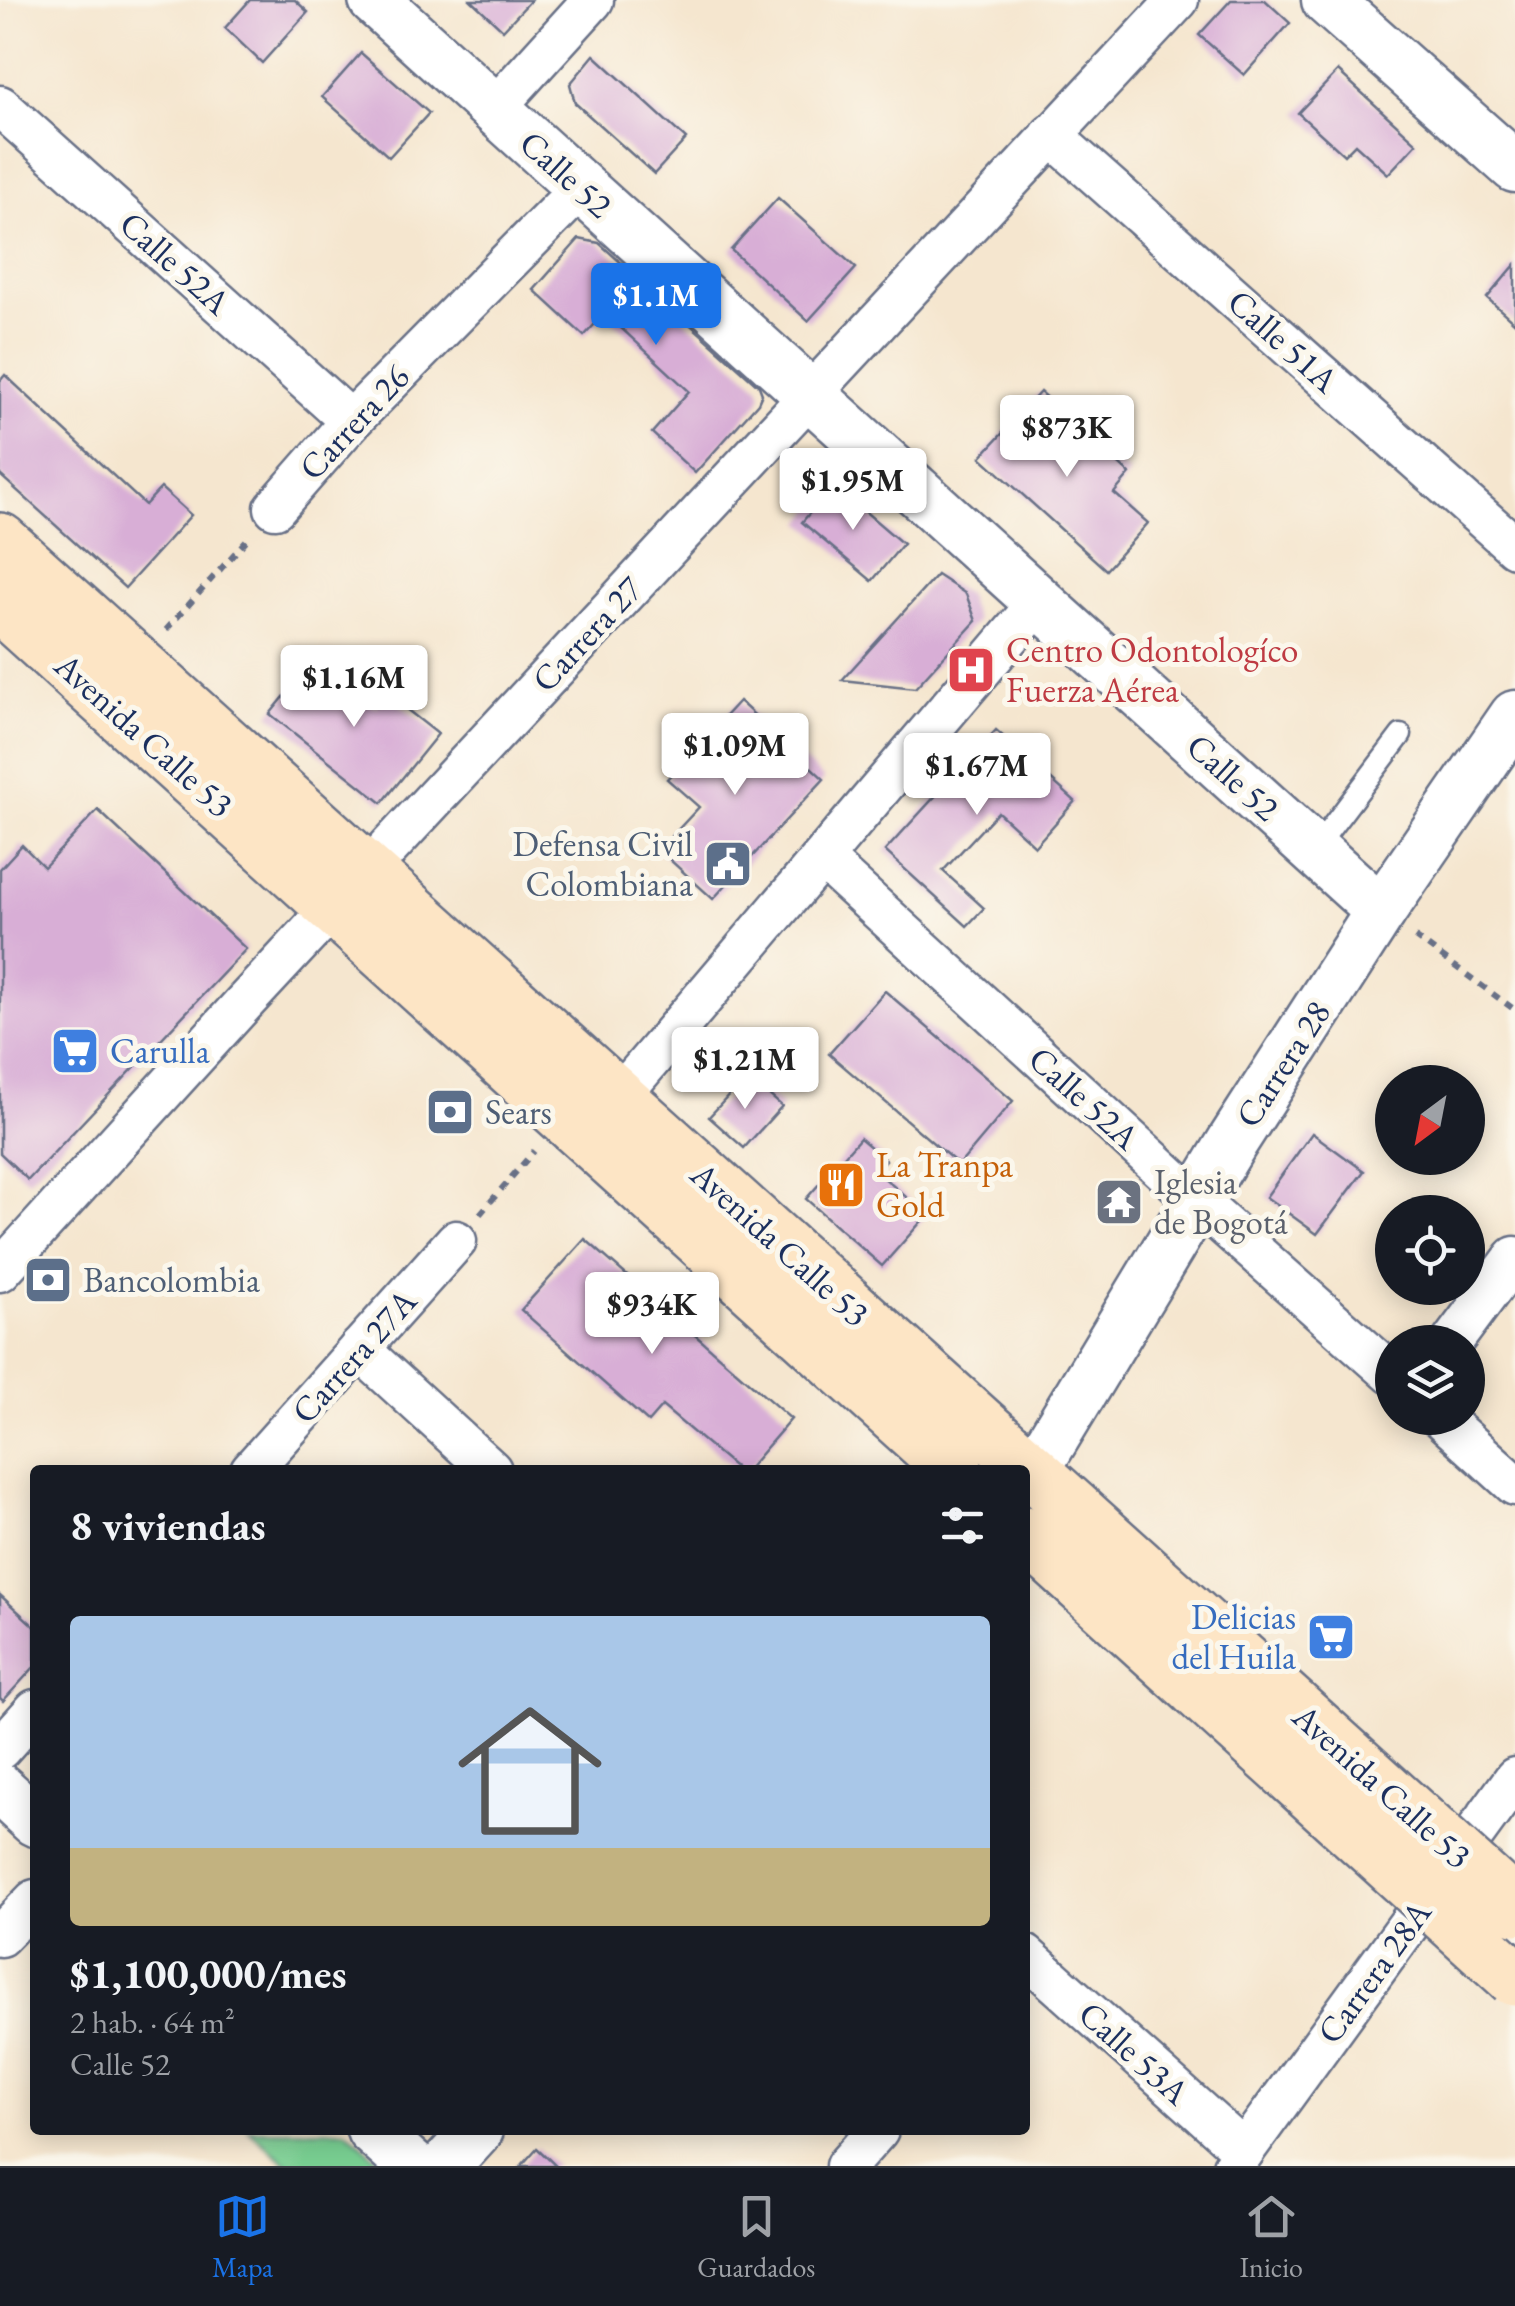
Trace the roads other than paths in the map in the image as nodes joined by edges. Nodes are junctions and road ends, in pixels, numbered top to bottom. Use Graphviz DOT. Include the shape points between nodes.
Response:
graph roads {
  1 [pos="374,0"];
  2 [pos="593,0"];
  3 [pos="1178,0"];
  4 [pos="1327,0"];
  5 [pos="0,106"];
  6 [pos="494,109"];
  7 [pos="1051,136"];
  8 [pos="1515,166"];
  9 [pos="581,188"];
  10 [pos="810,395"];
  11 [pos="351,421"];
  12 [pos="275,508"];
  13 [pos="0,541"];
  14 [pos="1515,546"];
  15 [pos="1039,602"];
  16 [pos="0,605"];
  17 [pos="1515,716"];
  18 [pos="1401,736"];
  19 [pos="1314,850"];
  20 [pos="823,858"];
  21 [pos="350,889"];
  22 [pos="1393,920"];
  23 [pos="618,1098"];
  24 [pos="1197,1201"];
  25 [pos="456,1242"];
  26 [pos="1515,1257"];
  27 [pos="0,1271"];
  28 [pos="1465,1325"];
  29 [pos="359,1350"];
  30 [pos="1375,1359"];
  31 [pos="1459,1435"];
  32 [pos="256,1465"];
  33 [pos="486,1465"];
  34 [pos="949,1465"];
  35 [pos="1025,1465"];
  36 [pos="1030,1469"];
  37 [pos="1033,1472"];
  38 [pos="1515,1485"];
  39 [pos="1030,1538"];
  40 [pos="1214,1669"];
  41 [pos="30,1716"];
  42 [pos="0,1749"];
  43 [pos="1515,1778"];
  44 [pos="0,1788"];
  45 [pos="30,1816"];
  46 [pos="30,1905"];
  47 [pos="1515,1908"];
  48 [pos="0,1936"];
  49 [pos="1030,1962"];
  50 [pos="1515,1978"];
  51 [pos="378,2135"];
  52 [pos="474,2135"];
  53 [pos="874,2135"];
  54 [pos="1238,2158"];
  55 [pos="412,2166"];
  56 [pos="446,2166"];
  57 [pos="846,2166"];
  1 -- 6 [label="street, Calle 52"];
  2 -- 6 [label="street"];
  3 -- 7 [label="street, Carrera 27"];
  4 -- 8 [label="street"];
  5 -- 11 [label="street, Calle 52A"];
  6 -- 9 [label="street, Calle 52"];
  7 -- 10 [label="street, Carrera 27"];
  7 -- 14 [label="street, Calle 51A"];
  9 -- 10 [label="street, Calle 52"];
  9 -- 11 [label="street, Carrera 26"];
  10 -- 15 [label="street, Calle 52"];
  10 -- 21 [label="street, Carrera 27"];
  11 -- 12 [label="street, Carrera 26"];
  13 -- 21 [label="main road, Avenida Calle 53" via="136,664"];
  15 -- 19 [label="street, Calle 52"];
  15 -- 20 [label="street"];
  16 -- 21 [label="main road, Avenida Calle 53"];
  17 -- 22 [label="street, Carrera 28"];
  18 -- 19 [label="lane"];
  19 -- 22 [label="street, Calle 52"];
  20 -- 23 [label="street"];
  20 -- 24 [label="street, Calle 52A"];
  21 -- 23 [label="main road, Avenida Calle 53"];
  21 -- 27 [label="street, Carrera 27"];
  21 -- 34 [label="main road, Avenida Calle 53" via="564,1116"];
  22 -- 24 [label="street, Carrera 28"];
  23 -- 35 [label="main road, Avenida Calle 53"];
  24 -- 30 [label="street, Calle 52A"];
  24 -- 37 [label="street, Carrera 28"];
  25 -- 29 [label="street, Carrera 27A"];
  26 -- 28 [label="street"];
  29 -- 32 [label="street, Carrera 27A"];
  29 -- 33 [label="street"];
  31 -- 38 [label="street"];
  36 -- 37 [label="main road, Avenida Calle 53"];
  37 -- 40 [label="main road, Avenida Calle 53"];
  39 -- 40 [label="main road, Avenida Calle 53"];
  40 -- 47 [label="main road, Avenida Calle 53, bridge"];
  40 -- 50 [label="main road, Avenida Calle 53, bridge"];
  41 -- 42 [label="street"];
  43 -- 54 [label="street, Carrera 28A"];
  44 -- 45 [label="street"];
  46 -- 48 [label="street"];
  49 -- 54 [label="street, Calle 53A"];
  51 -- 55 [label="street"];
  52 -- 56 [label="street"];
  53 -- 57 [label="street"];
}
